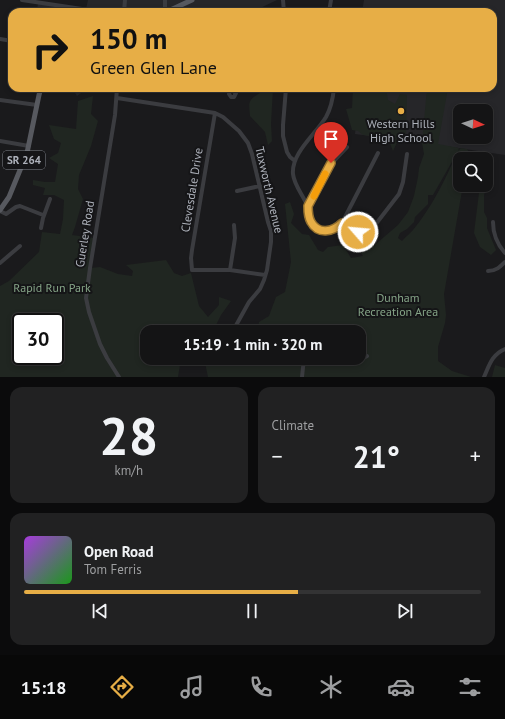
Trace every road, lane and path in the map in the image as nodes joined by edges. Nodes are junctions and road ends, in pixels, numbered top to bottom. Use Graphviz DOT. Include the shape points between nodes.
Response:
graph roads {
  1 [pos="22,0"];
  2 [pos="192,0"];
  3 [pos="75,8"];
  4 [pos="175,8"];
  5 [pos="40,92"];
  6 [pos="117,92"];
  7 [pos="286,92"];
  8 [pos="333,92"];
  9 [pos="117,98"];
  10 [pos="0,100"];
  11 [pos="37,105"];
  12 [pos="215,113"];
  13 [pos="0,141"];
  14 [pos="29,146"];
  15 [pos="347,147"];
  16 [pos="378,153"];
  17 [pos="408,154"];
  18 [pos="295,161"];
  19 [pos="260,186"];
  20 [pos="237,191"];
  21 [pos="50,199"];
  22 [pos="308,206"];
  23 [pos="0,211"];
  24 [pos="44,215"];
  25 [pos="492,222"];
  26 [pos="342,223"];
  27 [pos="234,225"];
  28 [pos="42,228"];
  29 [pos="20,246"];
  30 [pos="505,252"];
  31 [pos="505,262"];
  32 [pos="0,264"];
  33 [pos="230,270"];
  34 [pos="488,271"];
  35 [pos="266,275"];
  36 [pos="236,325"];
  37 [pos="505,349"];
  38 [pos="303,365"];
  39 [pos="119,377"];
  40 [pos="302,377"];
  41 [pos="484,377"];
  1 -- 3 [label="street"];
  2 -- 4 [label="main road"];
  5 -- 11 [label="main road, SR 264"];
  6 -- 9 [label="street, Guerley Road"];
  7 -- 18 [label="street" via="283,136 287,152"];
  8 -- 18 [label="street" via="327,115"];
  9 -- 12 [label="street, Tuxworth Avenue"];
  9 -- 39 [label="street, Guerley Road" via="86,298 100,344"];
  10 -- 11 [label="street"];
  11 -- 14 [label="main road, SR 264"];
  12 -- 19 [label="street, Tuxworth Avenue" via="223,117 245,138"];
  12 -- 33 [label="street, Clevesdale Drive" via="192,250 192,270"];
  13 -- 14 [label="street"];
  14 -- 23 [label="main road, SR 264" via="9,197"];
  15 -- 22 [label="street" via="329,166"];
  16 -- 26 [label="street"];
  17 -- 26 [label="street" via="399,194 372,229 361,233"];
  18 -- 22 [label="street" via="294,176"];
  19 -- 20 [label="street"];
  19 -- 35 [label="street, Tuxworth Avenue" via="271,237"];
  21 -- 24 [label="street"];
  22 -- 26 [label="street" via="313,226 326,231"];
  23 -- 24 [label="street" via="6,214 20,206"];
  24 -- 28 [label="street"];
  25 -- 30 [label="street" via="498,242"];
  27 -- 33 [label="street" via="235,238"];
  29 -- 32 [label="street"];
  31 -- 34 [label="street" via="498,269"];
  33 -- 35 [label="street"];
  35 -- 36 [label="street, Tuxworth Avenue"];
  37 -- 41 [label="street" via="494,357"];
  38 -- 40 [label="street"];
}
